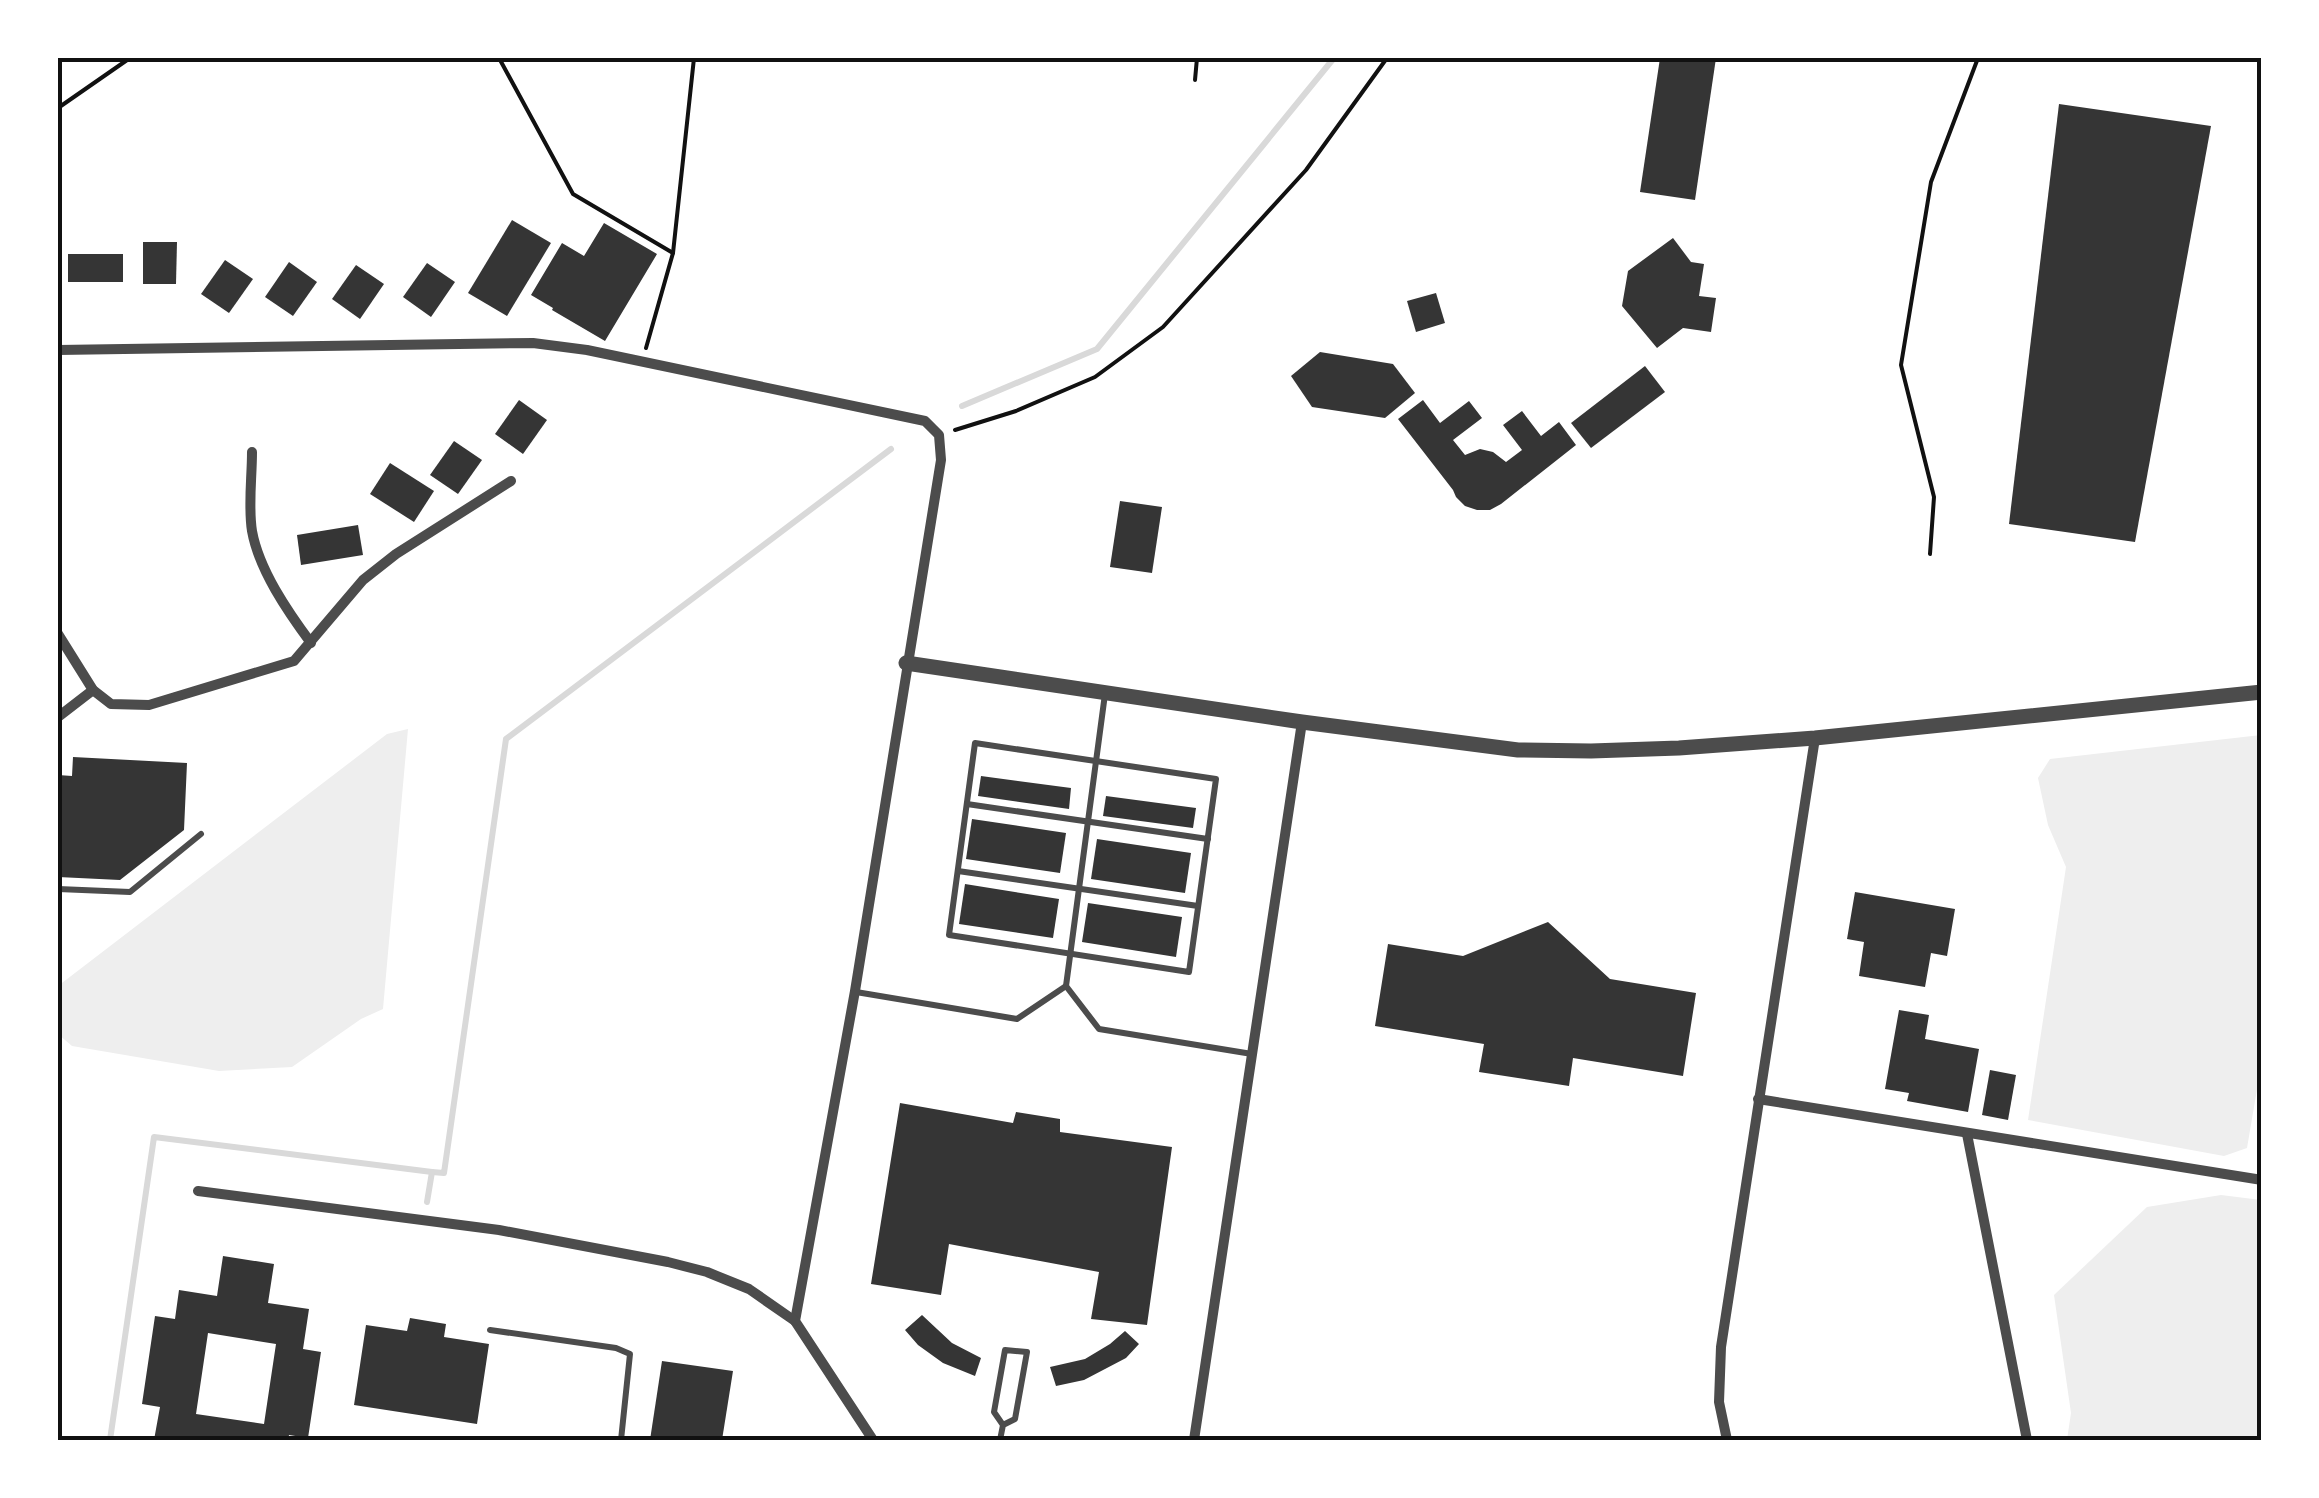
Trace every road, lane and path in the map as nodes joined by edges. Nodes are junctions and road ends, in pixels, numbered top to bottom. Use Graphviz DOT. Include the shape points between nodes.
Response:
graph roads {
  1 [pos="130,58"];
  2 [pos="498,58"];
  3 [pos="694,58"];
  4 [pos="1197,58"];
  5 [pos="1387,58"];
  6 [pos="1978,58"];
  7 [pos="1195,80"];
  8 [pos="58,108"];
  9 [pos="673,253"];
  10 [pos="58,350"];
  11 [pos="642,362"];
  12 [pos="939,435"];
  13 [pos="252,452"];
  14 [pos="511,482"];
  15 [pos="1930,554"];
  16 [pos="58,634"];
  17 [pos="311,643"];
  18 [pos="906,663"];
  19 [pos="92,690"];
  20 [pos="2262,692"];
  21 [pos="1105,693"];
  22 [pos="58,717"];
  23 [pos="1302,722"];
  24 [pos="1815,738"];
  25 [pos="1096,761"];
  26 [pos="967,804"];
  27 [pos="1088,822"];
  28 [pos="201,834"];
  29 [pos="1208,840"];
  30 [pos="958,871"];
  31 [pos="58,888"];
  32 [pos="1079,889"];
  33 [pos="1198,906"];
  34 [pos="1070,954"];
  35 [pos="1066,986"];
  36 [pos="855,992"];
  37 [pos="1252,1054"];
  38 [pos="1758,1099"];
  39 [pos="1968,1134"];
  40 [pos="2262,1180"];
  41 [pos="198,1191"];
  42 [pos="795,1321"];
  43 [pos="490,1330"];
  44 [pos="1003,1424"];
  45 [pos="620,1440"];
  46 [pos="873,1440"];
  47 [pos="1000,1440"];
  48 [pos="1194,1440"];
  49 [pos="1727,1440"];
  50 [pos="2027,1440"];
  1 -- 8 [label="path"];
  2 -- 9 [label="path" via="573,194"];
  3 -- 9 [label="path"];
  4 -- 7 [label="path"];
  5 -- 12 [label="path" via="1306,170 1164,327 1096,377"];
  6 -- 15 [label="path" via="1931,182 1901,366 1934,497"];
  9 -- 11 [label="path"];
  10 -- 11 [label="street" via="533,343"];
  11 -- 12 [label="street" via="925,421"];
  12 -- 18 [label="street" via="941,460"];
  13 -- 17 [label="street" via="256,548 286,610"];
  14 -- 17 [label="street" via="363,580"];
  16 -- 19 [label="street"];
  17 -- 19 [label="street" via="294,661 149,704 111,704"];
  18 -- 21 [label="street"];
  18 -- 36 [label="street"];
  19 -- 22 [label="street"];
  20 -- 24 [label="street"];
  21 -- 23 [label="street"];
  21 -- 25 [label="lane"];
  23 -- 24 [label="street" via="1518,750"];
  23 -- 37 [label="street"];
  24 -- 38 [label="street"];
  25 -- 26 [label="lane" via="975,743"];
  25 -- 27 [label="lane"];
  25 -- 29 [label="lane" via="1216,778"];
  26 -- 27 [label="lane"];
  26 -- 30 [label="lane"];
  27 -- 29 [label="lane"];
  27 -- 32 [label="lane"];
  28 -- 31 [label="lane" via="130,892"];
  29 -- 33 [label="lane"];
  30 -- 32 [label="lane"];
  30 -- 34 [label="lane" via="949,934"];
  32 -- 33 [label="lane"];
  32 -- 34 [label="lane"];
  33 -- 34 [label="lane" via="1189,972"];
  34 -- 35 [label="lane"];
  35 -- 36 [label="lane" via="1017,1019"];
  35 -- 37 [label="lane" via="1099,1029"];
  36 -- 42 [label="street"];
  37 -- 48 [label="street"];
  38 -- 39 [label="street"];
  38 -- 49 [label="street" via="1722,1347"];
  39 -- 40 [label="street"];
  39 -- 50 [label="street"];
  41 -- 42 [label="street" via="499,1230 668,1262 749,1289"];
  42 -- 46 [label="street"];
  43 -- 45 [label="lane" via="630,1354"];
  44 -- 44 [label="lane" via="1014,1419 1028,1352 1005,1350 994,1412"];
  44 -- 47 [label="lane"];
}
